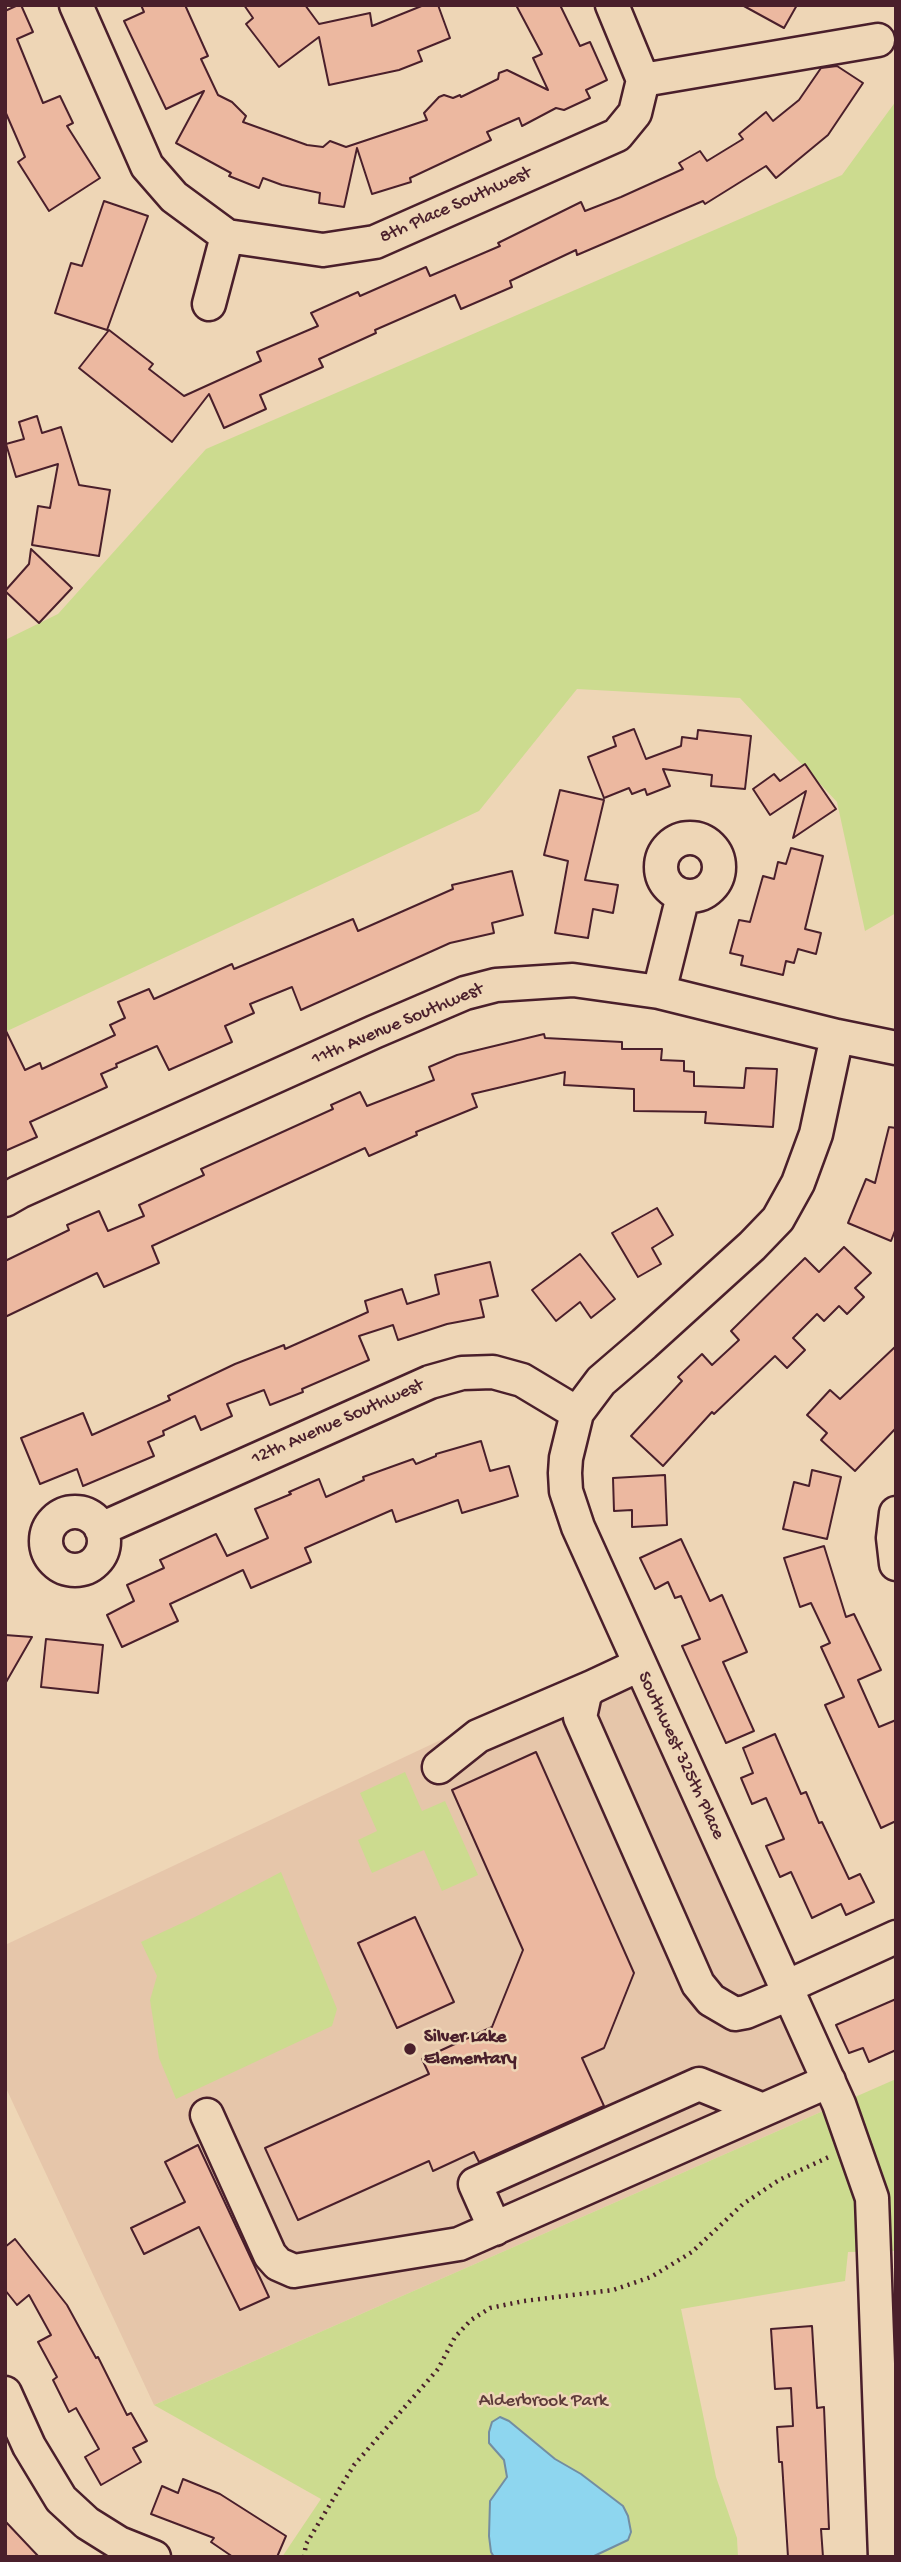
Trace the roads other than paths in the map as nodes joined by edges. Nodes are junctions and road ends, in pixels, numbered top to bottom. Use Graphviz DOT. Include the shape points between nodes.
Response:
graph roads {
  1 [pos="76,5"];
  2 [pos="612,5"];
  3 [pos="878,40"];
  4 [pos="643,80"];
  5 [pos="227,236"];
  6 [pos="209,303"];
  7 [pos="683,896"];
  8 [pos="659,992"];
  9 [pos="837,1036"];
  10 [pos="896,1048"];
  11 [pos="5,1200"];
  12 [pos="577,1413"];
  13 [pos="896,1513"];
  14 [pos="101,1529"];
  15 [pos="896,1564"];
  16 [pos="639,1665"];
  17 [pos="592,1687"];
  18 [pos="439,1767"];
  19 [pos="896,1937"];
  20 [pos="787,1990"];
  21 [pos="829,2081"];
  22 [pos="763,2110"];
  23 [pos="206,2115"];
  24 [pos="495,2229"];
  25 [pos="5,2393"];
  26 [pos="154,2557"];
  27 [pos="885,2557"];
  1 -- 5 [label="street" via="146,166 174,197"];
  2 -- 4 [label="street"];
  3 -- 4 [label="street"];
  4 -- 5 [label="street, 8th Place Southwest" via="635,113 617,135 375,242 323,250"];
  5 -- 6 [label="street"];
  7 -- 8 [label="street"];
  8 -- 9 [label="street, 11th Avenue Southwest"];
  8 -- 11 [label="street, 11th Avenue Southwest" via="573,980 496,985 466,993"];
  9 -- 10 [label="street, 11th Avenue Southwest"];
  9 -- 12 [label="street, Southwest 325th Place" via="816,1134 798,1183 778,1219 601,1381"];
  12 -- 14 [label="street, 12th Avenue Southwest" via="522,1380 493,1372 462,1373 430,1382"];
  12 -- 16 [label="street, Southwest 325th Place" via="566,1458 566,1491"];
  13 -- 15 [label="street"];
  16 -- 17 [label="street"];
  16 -- 20 [label="street, Southwest 325th Place"];
  17 -- 18 [label="street" via="478,1736"];
  17 -- 20 [label="street" via="582,1704 583,1727 698,1984 711,2000 735,2014"];
  19 -- 20 [label="street"];
  20 -- 21 [label="street, Southwest 325th Place"];
  21 -- 22 [label="street"];
  21 -- 27 [label="street, Southwest 325th Place" via="872,2198"];
  22 -- 24 [label="street"];
  22 -- 24 [label="street" via="699,2084 475,2184"];
  23 -- 24 [label="street" via="270,2255 284,2269 459,2245"];
  25 -- 26 [label="street" via="29,2446 61,2499 88,2524"];
}
